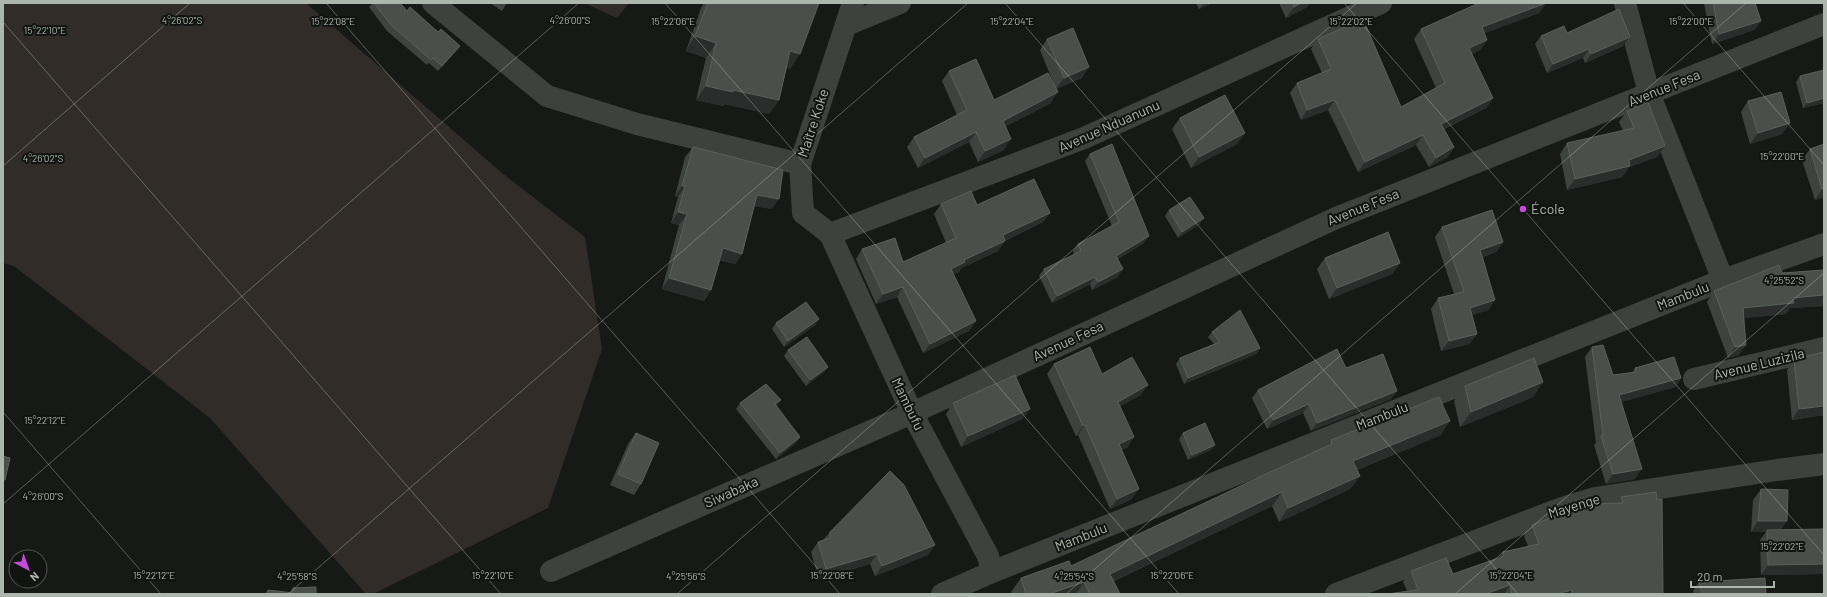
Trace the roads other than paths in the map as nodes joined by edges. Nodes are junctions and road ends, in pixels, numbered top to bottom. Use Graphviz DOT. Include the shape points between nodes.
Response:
graph roads {
  1 [pos="433,3"];
  2 [pos="853,3"];
  3 [pos="900,3"];
  4 [pos="1381,3"];
  5 [pos="1625,3"];
  6 [pos="1824,24"];
  7 [pos="846,25"];
  8 [pos="1649,93"];
  9 [pos="800,164"];
  10 [pos="830,234"];
  11 [pos="1824,244"];
  12 [pos="1723,280"];
  13 [pos="1824,348"];
  14 [pos="1694,379"];
  15 [pos="912,413"];
  16 [pos="1824,464"];
  17 [pos="551,571"];
  18 [pos="992,572"];
  19 [pos="942,594"];
  20 [pos="1336,594"];
  1 -- 9 [label="street" via="547,96 636,124"];
  2 -- 7 [label="street, Maître Koke"];
  3 -- 7 [label="street"];
  4 -- 10 [label="street, Avenue Nduanunu" via="1084,138"];
  5 -- 8 [label="street"];
  6 -- 8 [label="street, Avenue Fesa"];
  7 -- 9 [label="street, Maître Koke"];
  8 -- 12 [label="street"];
  8 -- 15 [label="street, Avenue Fesa" via="1336,218"];
  9 -- 10 [label="street, Maître Koke" via="803,213"];
  10 -- 15 [label="street, Mambufu"];
  11 -- 12 [label="street, Mambulu"];
  12 -- 18 [label="street, Mambulu"];
  13 -- 14 [label="street, Avenue Luzizila"];
  15 -- 17 [label="street, Siwabaka"];
  15 -- 18 [label="street, Mambufu" via="988,556"];
  16 -- 20 [label="street, Mayenge" via="1595,498"];
  18 -- 19 [label="street, Mambulu"];
}
